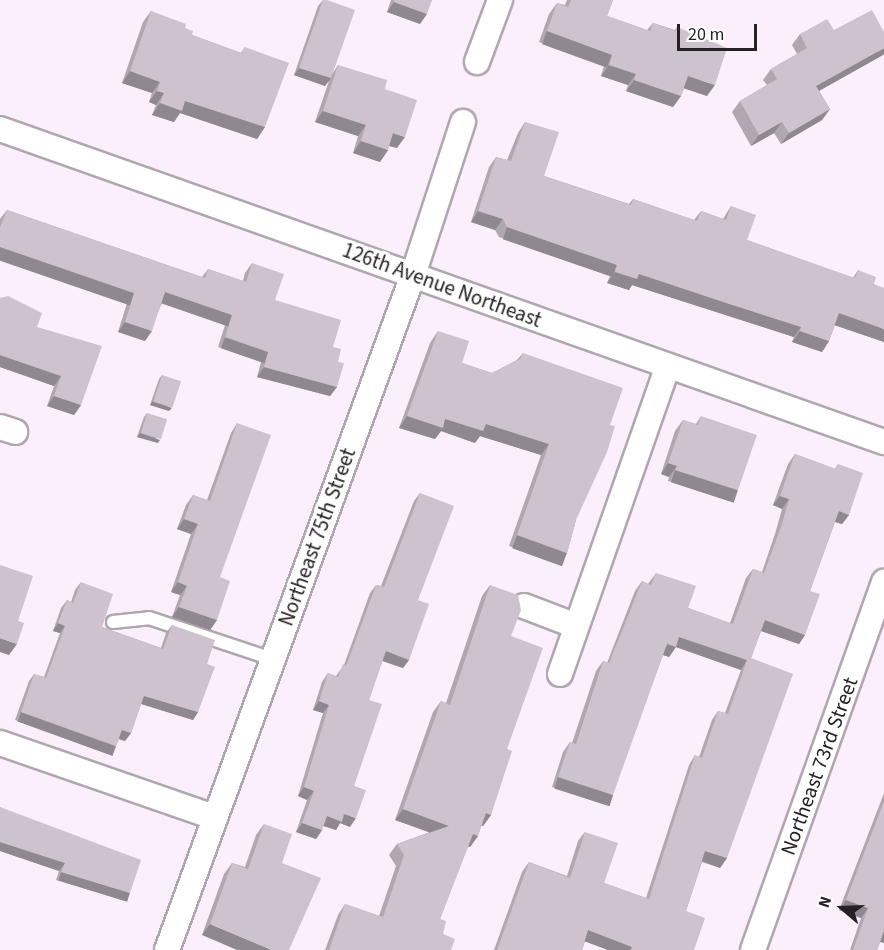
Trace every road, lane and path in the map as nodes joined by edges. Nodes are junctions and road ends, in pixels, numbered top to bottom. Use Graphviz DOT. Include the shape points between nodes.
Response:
graph roads {
  1 [pos="500,0"];
  2 [pos="477,62"];
  3 [pos="463,122"];
  4 [pos="0,129"];
  5 [pos="413,275"];
  6 [pos="668,366"];
  7 [pos="884,442"];
  8 [pos="884,582"];
  9 [pos="524,606"];
  10 [pos="113,622"];
  11 [pos="576,626"];
  12 [pos="272,660"];
  13 [pos="560,674"];
  14 [pos="0,743"];
  15 [pos="214,817"];
  16 [pos="167,950"];
  17 [pos="753,950"];
  1 -- 2 [label="street"];
  3 -- 5 [label="street, Northeast 75th Street"];
  4 -- 5 [label="street, 126th Avenue Northeast"];
  5 -- 6 [label="street, 126th Avenue Northeast"];
  5 -- 12 [label="street, Northeast 75th Street"];
  6 -- 7 [label="street, 126th Avenue Northeast"];
  6 -- 11 [label="street"];
  8 -- 17 [label="street, Northeast 73rd Street"];
  9 -- 11 [label="street"];
  10 -- 12 [label="lane" via="149,618"];
  11 -- 13 [label="street"];
  12 -- 15 [label="street, Northeast 75th Street"];
  14 -- 15 [label="street"];
  15 -- 16 [label="street, Northeast 75th Street"];
}
